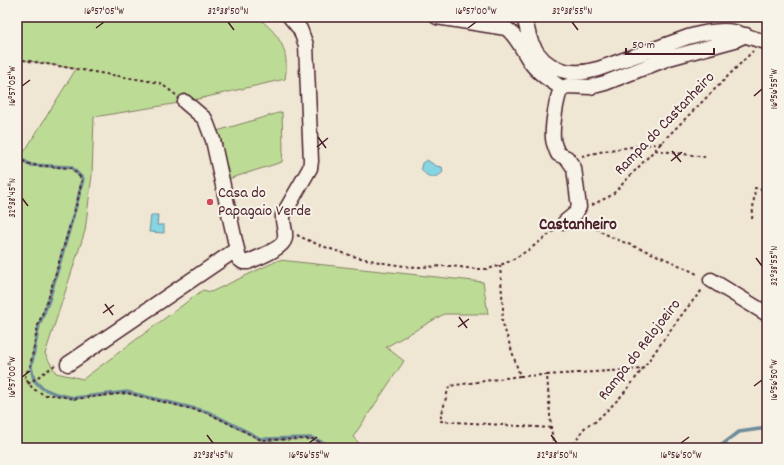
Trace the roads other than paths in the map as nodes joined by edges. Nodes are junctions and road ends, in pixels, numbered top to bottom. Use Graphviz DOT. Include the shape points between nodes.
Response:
graph roads {
  1 [pos="290,17"];
  2 [pos="437,17"];
  3 [pos="524,17"];
  4 [pos="746,36"];
  5 [pos="765,41"];
  6 [pos="562,88"];
  7 [pos="185,102"];
  8 [pos="565,222"];
  9 [pos="237,249"];
  10 [pos="711,280"];
  11 [pos="767,314"];
  12 [pos="68,364"];
  1 -- 9 [label="street" via="300,29 306,45 310,168 283,215 284,242 248,262 239,259"];
  2 -- 6 [label="street" via="506,28 513,33 539,72"];
  3 -- 4 [label="street" via="532,44 543,60 560,70 576,73 598,69 701,33 725,31"];
  4 -- 5 [label="street"];
  4 -- 6 [label="street" via="669,58 605,83 590,87"];
  6 -- 8 [label="street" via="556,102 553,138 558,154 569,159 574,168 579,207"];
  7 -- 9 [label="street" via="205,119 213,140"];
  9 -- 12 [label="street"];
  10 -- 11 [label="street"];
}
